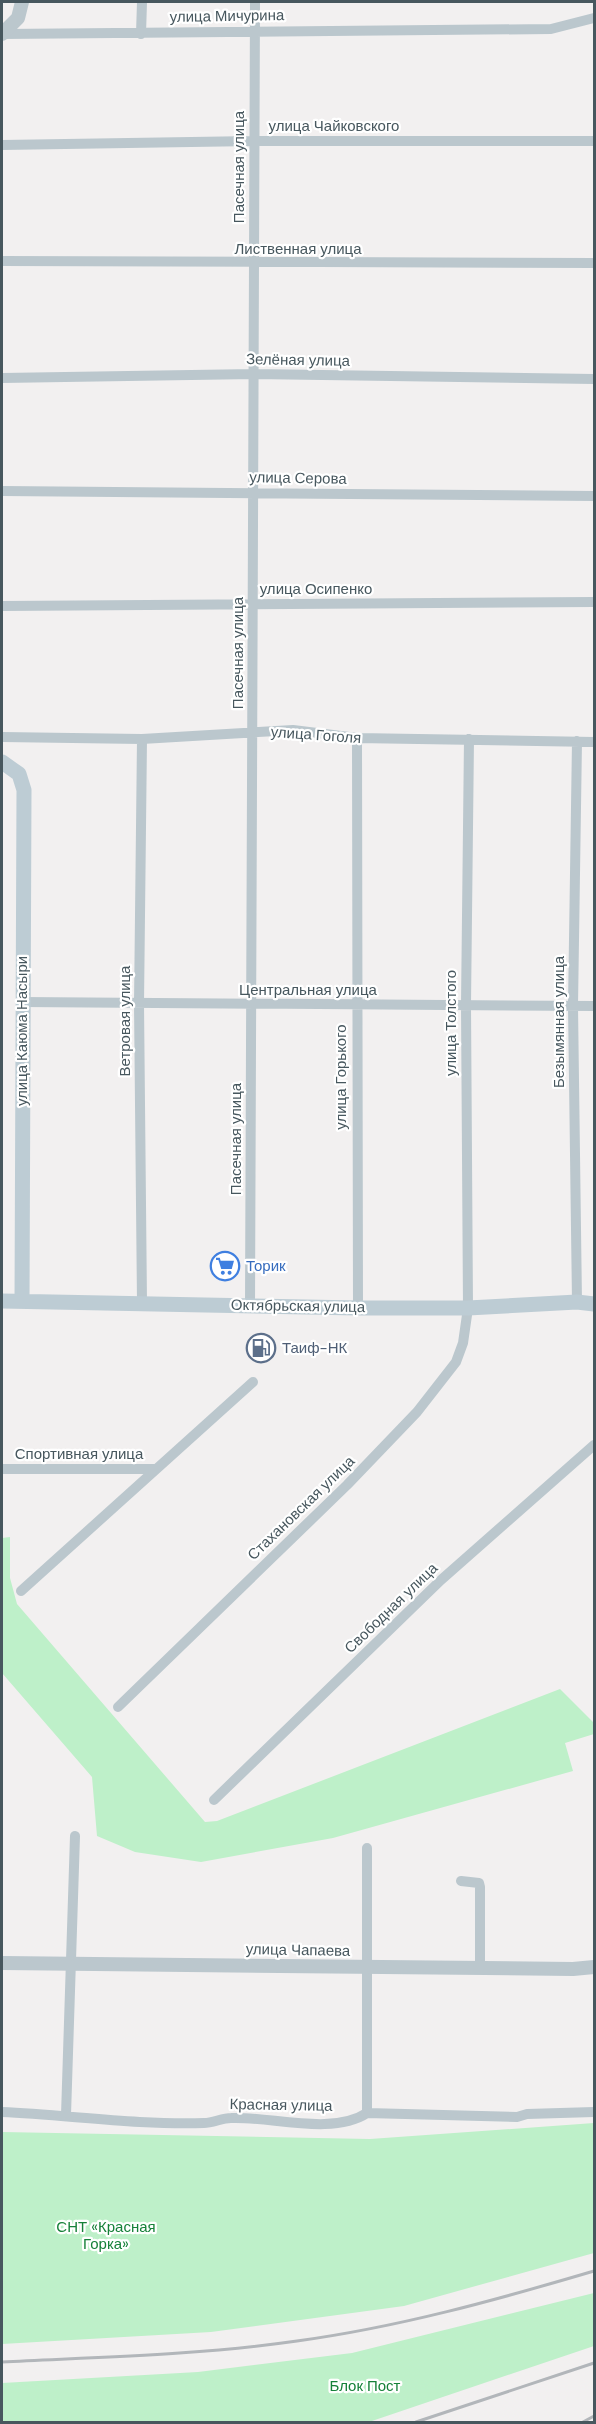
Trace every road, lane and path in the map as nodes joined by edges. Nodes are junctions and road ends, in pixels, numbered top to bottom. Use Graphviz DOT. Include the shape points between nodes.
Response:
graph roads {
  1 [pos="22,2"];
  2 [pos="142,2"];
  3 [pos="255,2"];
  4 [pos="594,18"];
  5 [pos="255,32"];
  6 [pos="2,34"];
  7 [pos="141,34"];
  8 [pos="254,141"];
  9 [pos="594,141"];
  10 [pos="2,145"];
  11 [pos="2,261"];
  12 [pos="594,263"];
  13 [pos="254,264"];
  14 [pos="254,374"];
  15 [pos="2,378"];
  16 [pos="594,379"];
  17 [pos="2,491"];
  18 [pos="253,492"];
  19 [pos="594,496"];
  20 [pos="594,602"];
  21 [pos="253,604"];
  22 [pos="2,606"];
  23 [pos="252,732"];
  24 [pos="2,737"];
  25 [pos="357,738"];
  26 [pos="142,739"];
  27 [pos="468,739"];
  28 [pos="577,741"];
  29 [pos="594,742"];
  30 [pos="6,764"];
  31 [pos="22,1002"];
  32 [pos="139,1004"];
  33 [pos="251,1005"];
  34 [pos="356,1005"];
  35 [pos="466,1005"];
  36 [pos="573,1006"];
  37 [pos="594,1006"];
  38 [pos="2,1301"];
  39 [pos="22,1301"];
  40 [pos="577,1302"];
  41 [pos="142,1303"];
  42 [pos="594,1304"];
  43 [pos="250,1306"];
  44 [pos="358,1308"];
  45 [pos="468,1308"];
  46 [pos="253,1382"];
  47 [pos="594,1445"];
  48 [pos="2,1469"];
  49 [pos="156,1469"];
  50 [pos="21,1591"];
  51 [pos="118,1707"];
  52 [pos="214,1800"];
  53 [pos="75,1836"];
  54 [pos="367,1848"];
  55 [pos="461,1881"];
  56 [pos="2,1963"];
  57 [pos="70,1964"];
  58 [pos="365,1967"];
  59 [pos="594,1967"];
  60 [pos="480,1968"];
  61 [pos="2,2112"];
  62 [pos="367,2112"];
  63 [pos="594,2112"];
  64 [pos="66,2115"];
  1 -- 6 [label="street" via="18,18"];
  2 -- 7 [label="street"];
  3 -- 5 [label="street, Пасечная улица"];
  4 -- 5 [label="street, улица Мичурина" via="551,29"];
  5 -- 7 [label="street, улица Мичурина"];
  5 -- 8 [label="street, Пасечная улица"];
  6 -- 7 [label="street, улица Мичурина"];
  8 -- 9 [label="street, улица Чайковского"];
  8 -- 10 [label="street, улица Чайковского"];
  8 -- 13 [label="street, Пасечная улица"];
  11 -- 13 [label="street, Лиственная улица"];
  12 -- 13 [label="street, Лиственная улица"];
  13 -- 14 [label="street, Пасечная улица"];
  14 -- 15 [label="street, Зелёная улица"];
  14 -- 16 [label="street, Зелёная улица"];
  14 -- 18 [label="street, Пасечная улица"];
  17 -- 18 [label="street, улица Серова"];
  18 -- 19 [label="street, улица Серова"];
  18 -- 21 [label="street, Пасечная улица"];
  20 -- 21 [label="street, улица Осипенко"];
  21 -- 22 [label="street, улица Осипенко"];
  21 -- 23 [label="street, Пасечная улица"];
  23 -- 25 [label="street, улица Гоголя" via="292,730"];
  23 -- 26 [label="street, улица Гоголя"];
  23 -- 33 [label="street, Пасечная улица"];
  24 -- 26 [label="street, улица Гоголя"];
  25 -- 27 [label="street, улица Гоголя"];
  25 -- 34 [label="street, улица Горького"];
  26 -- 32 [label="street, Ветровая улица"];
  27 -- 28 [label="street, улица Гоголя"];
  27 -- 35 [label="street, улица Толстого"];
  28 -- 29 [label="street, улица Гоголя"];
  28 -- 36 [label="street, Безымянная улица"];
  30 -- 31 [label="main road, улица Каюма Насыри" via="19,774 24,790"];
  31 -- 32 [label="street, Центральная улица"];
  31 -- 39 [label="main road, улица Каюма Насыри"];
  32 -- 33 [label="street, Центральная улица"];
  32 -- 41 [label="street, Ветровая улица"];
  33 -- 34 [label="street, Центральная улица"];
  33 -- 43 [label="street, Пасечная улица"];
  34 -- 35 [label="street, Центральная улица"];
  34 -- 44 [label="street, улица Горького"];
  35 -- 36 [label="street, Центральная улица"];
  35 -- 45 [label="street, улица Толстого"];
  36 -- 37 [label="street, Центральная улица"];
  36 -- 40 [label="street, Безымянная улица"];
  38 -- 39 [label="main road, Октябрьская улица"];
  39 -- 41 [label="main road, Октябрьская улица"];
  40 -- 42 [label="main road, Октябрьская улица"];
  40 -- 45 [label="main road, Октябрьская улица"];
  41 -- 43 [label="main road, Октябрьская улица"];
  43 -- 44 [label="main road, Октябрьская улица"];
  44 -- 45 [label="main road, Октябрьская улица"];
  45 -- 51 [label="street, Стахановская улица" via="456,1362 417,1412"];
  46 -- 49 [label="street"];
  47 -- 52 [label="street, Свободная улица" via="441,1580"];
  48 -- 49 [label="street, Спортивная улица"];
  49 -- 50 [label="street"];
  53 -- 57 [label="street"];
  54 -- 58 [label="street"];
  55 -- 60 [label="street" via="479,1883"];
  56 -- 57 [label="street, улица Чапаева"];
  57 -- 58 [label="street, улица Чапаева"];
  57 -- 64 [label="street"];
  58 -- 60 [label="street, улица Чапаева"];
  58 -- 62 [label="street"];
  59 -- 60 [label="street, улица Чапаева"];
  61 -- 64 [label="street, Красная улица"];
  62 -- 63 [label="street, Красная улица" via="517,2117"];
  62 -- 64 [label="street, Красная улица" via="344,2121 230,2118 206,2123"];
}
